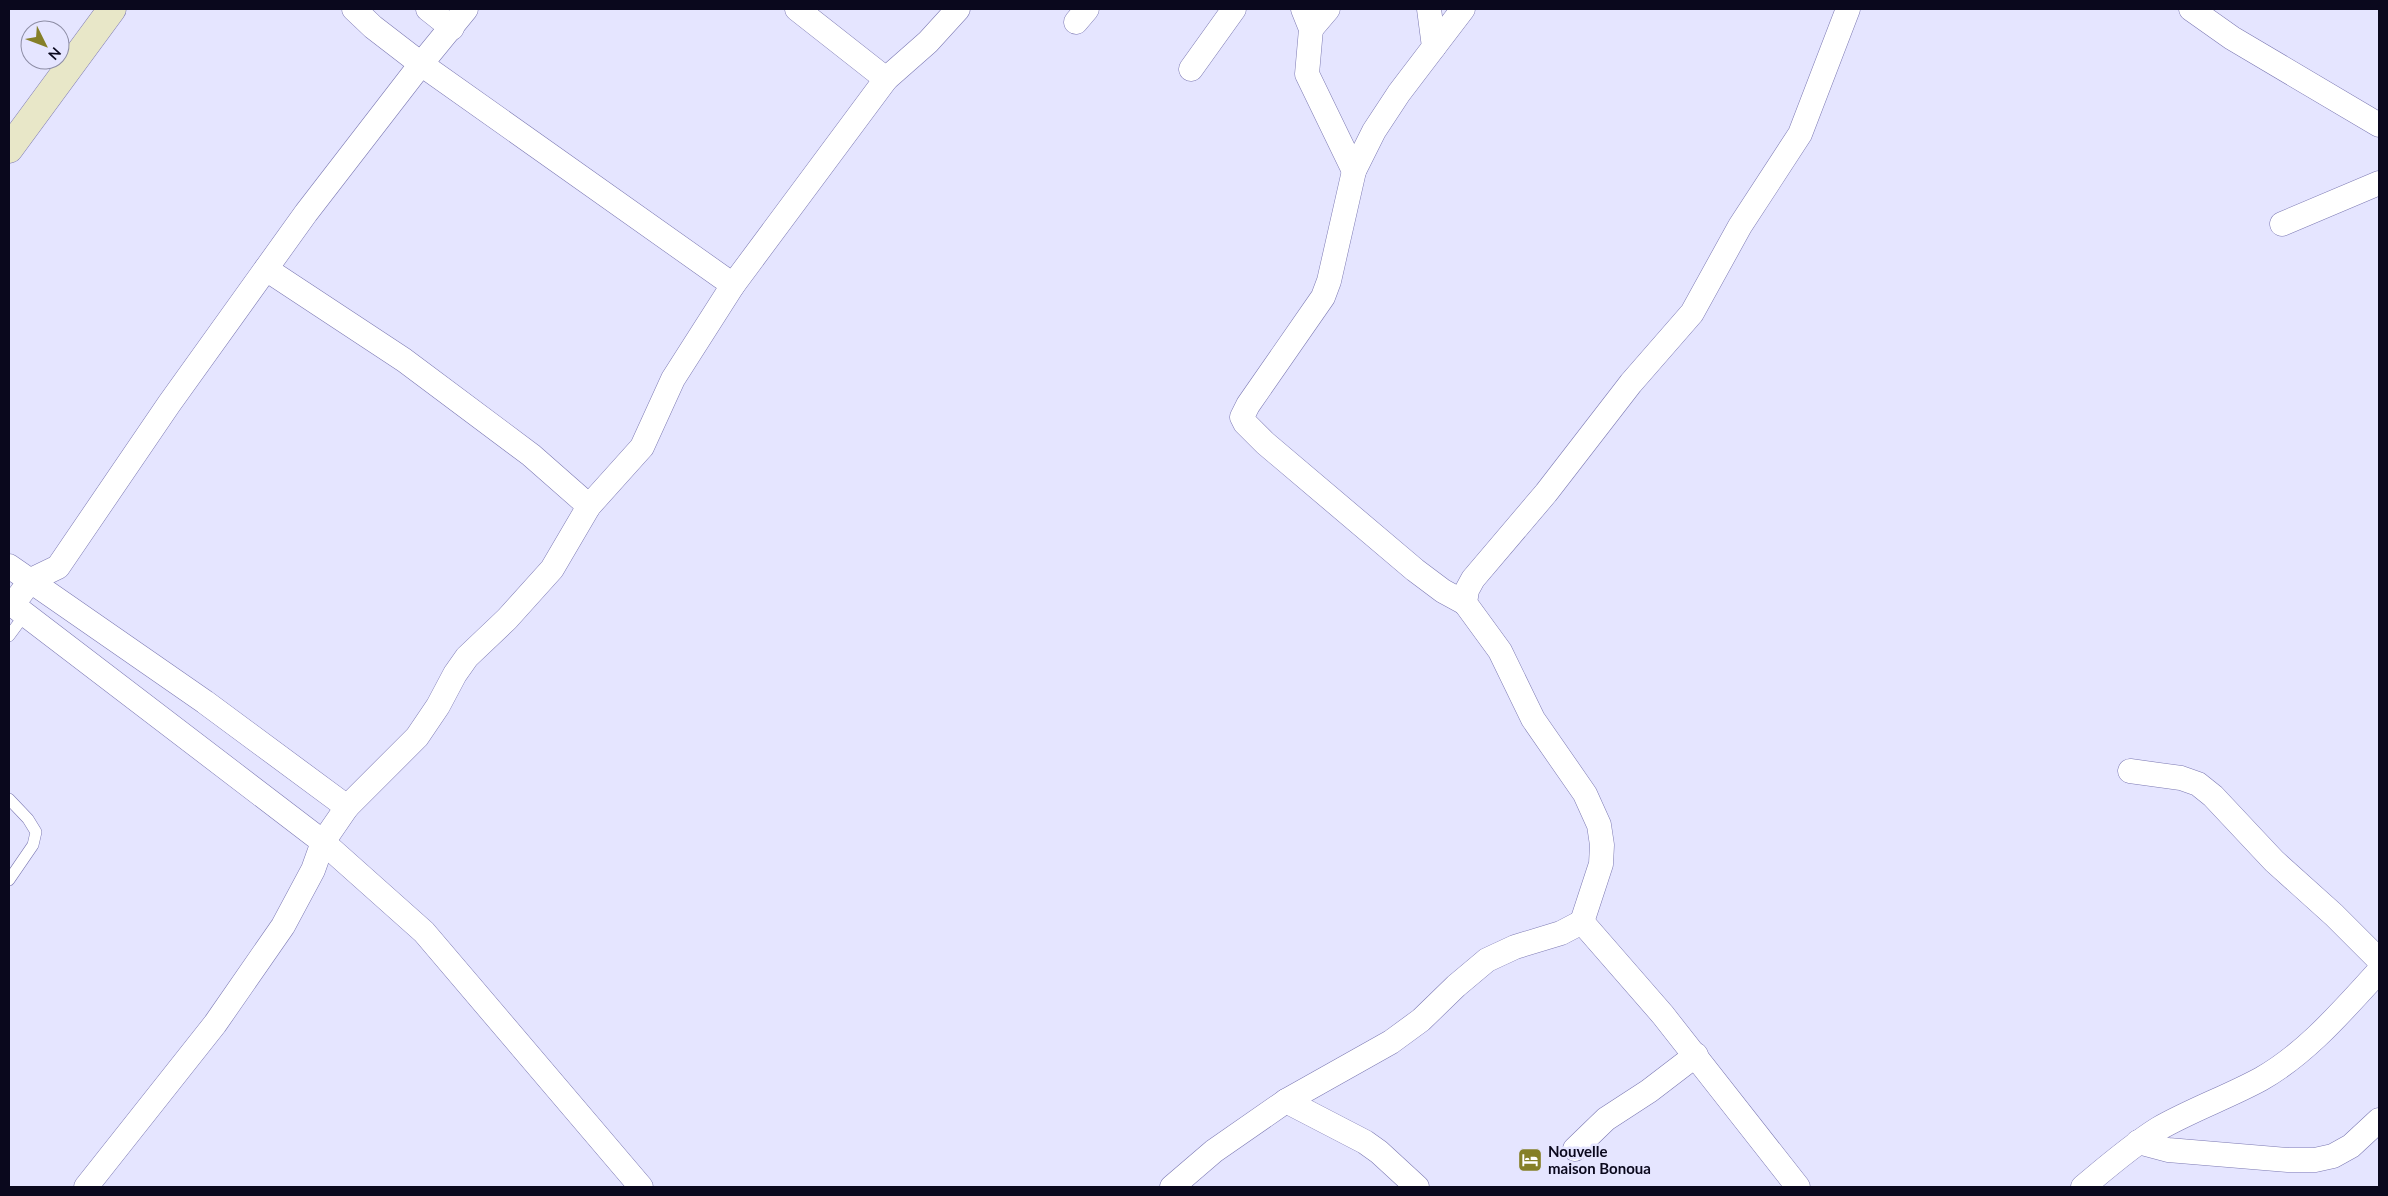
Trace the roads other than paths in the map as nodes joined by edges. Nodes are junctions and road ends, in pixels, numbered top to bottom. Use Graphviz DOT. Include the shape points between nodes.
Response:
graph roads {
  1 [pos="112,9"];
  2 [pos="354,9"];
  3 [pos="428,9"];
  4 [pos="466,9"];
  5 [pos="797,9"];
  6 [pos="958,9"];
  7 [pos="1234,9"];
  8 [pos="1328,9"];
  9 [pos="1429,9"];
  10 [pos="1463,9"];
  11 [pos="1848,9"];
  12 [pos="2191,9"];
  13 [pos="1307,19"];
  14 [pos="452,28"];
  15 [pos="1434,47"];
  16 [pos="421,64"];
  17 [pos="1192,69"];
  18 [pos="886,78"];
  19 [pos="2379,125"];
  20 [pos="9,149"];
  21 [pos="1354,171"];
  22 [pos="2379,183"];
  23 [pos="2282,224"];
  24 [pos="266,269"];
  25 [pos="733,285"];
  26 [pos="589,506"];
  27 [pos="9,566"];
  28 [pos="58,567"];
  29 [pos="31,580"];
  30 [pos="59,601"];
  31 [pos="1465,603"];
  32 [pos="22,611"];
  33 [pos="9,636"];
  34 [pos="2130,770"];
  35 [pos="9,799"];
  36 [pos="347,808"];
  37 [pos="323,842"];
  38 [pos="9,880"];
  39 [pos="1582,922"];
  40 [pos="2379,960"];
  41 [pos="2379,971"];
  42 [pos="1696,1055"];
  43 [pos="1286,1101"];
  44 [pos="2379,1120"];
  45 [pos="2138,1142"];
  46 [pos="1575,1149"];
  47 [pos="86,1187"];
  48 [pos="641,1187"];
  49 [pos="1172,1187"];
  50 [pos="1417,1187"];
  51 [pos="1798,1187"];
  52 [pos="2083,1187"];
  1 -- 20 [label="street"];
  2 -- 16 [label="street"];
  3 -- 14 [label="street"];
  4 -- 14 [label="street"];
  5 -- 18 [label="street"];
  6 -- 18 [label="street" via="928,42"];
  7 -- 17 [label="street"];
  8 -- 13 [label="street"];
  9 -- 15 [label="street"];
  10 -- 15 [label="street"];
  11 -- 31 [label="street" via="1800,134 1744,219 1692,313 1631,382 1546,493 1473,579"];
  12 -- 19 [label="street" via="2232,38"];
  13 -- 21 [label="street" via="1307,74"];
  14 -- 16 [label="street"];
  15 -- 21 [label="street" via="1374,131"];
  16 -- 24 [label="street"];
  16 -- 25 [label="street"];
  18 -- 25 [label="street"];
  21 -- 31 [label="street" via="1323,297 1242,417 1265,443 1415,570 1443,592"];
  22 -- 23 [label="street"];
  24 -- 26 [label="street" via="404,360 531,455"];
  24 -- 28 [label="street"];
  25 -- 26 [label="street" via="673,379 642,447"];
  26 -- 36 [label="street" via="566,549 546,576 508,619 467,657 418,738"];
  27 -- 29 [label="street"];
  28 -- 29 [label="street"];
  28 -- 30 [label="street"];
  29 -- 30 [label="street"];
  29 -- 32 [label="street"];
  30 -- 32 [label="street"];
  30 -- 36 [label="street" via="197,697"];
  31 -- 39 [label="street" via="1500,651 1533,719 1585,794 1599,825 1601,864"];
  32 -- 33 [label="lane"];
  32 -- 37 [label="street"];
  34 -- 40 [label="street" via="2198,784"];
  35 -- 38 [label="lane" via="36,832 33,845"];
  36 -- 37 [label="street"];
  37 -- 47 [label="street" via="313,870 283,926 215,1024"];
  37 -- 48 [label="street" via="424,932"];
  39 -- 42 [label="street"];
  39 -- 43 [label="street" via="1487,960 1421,1020 1391,1042"];
  41 -- 45 [label="street" via="2330,1023 2262,1078"];
  42 -- 46 [label="street" via="1649,1092 1606,1119"];
  42 -- 51 [label="street"];
  43 -- 49 [label="street" via="1214,1151"];
  43 -- 50 [label="street" via="1366,1142"];
  44 -- 45 [label="street" via="2351,1146 2333,1156 2315,1160 2168,1150"];
  45 -- 52 [label="street"];
}
